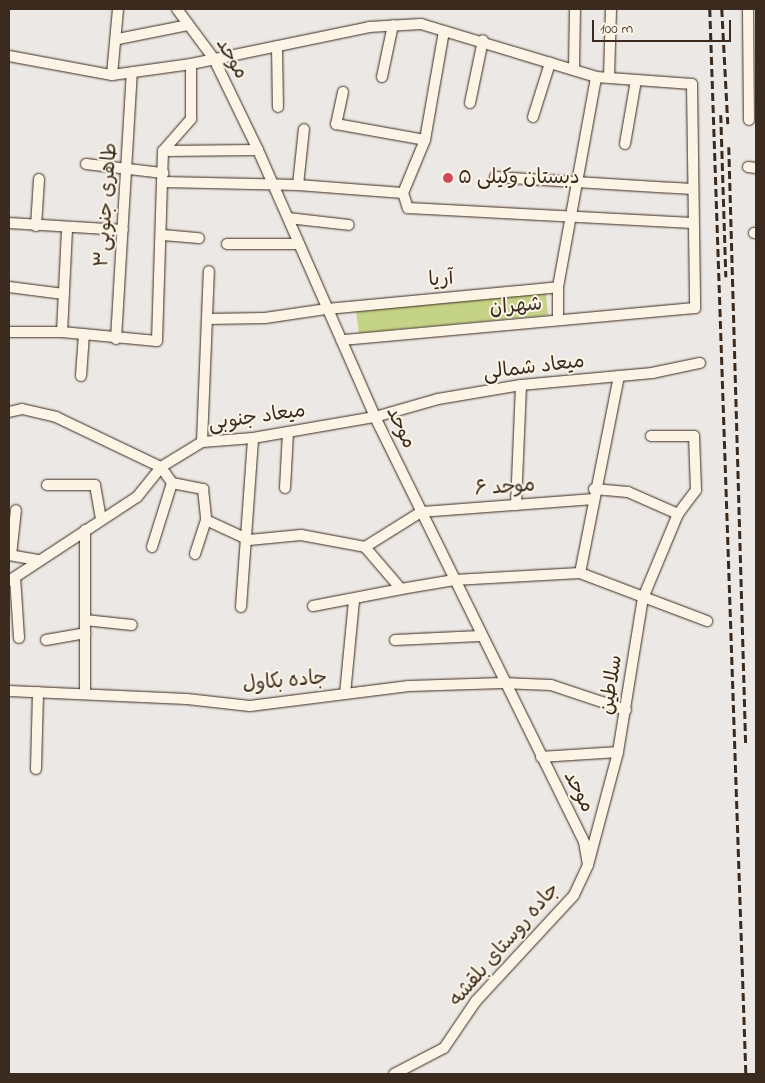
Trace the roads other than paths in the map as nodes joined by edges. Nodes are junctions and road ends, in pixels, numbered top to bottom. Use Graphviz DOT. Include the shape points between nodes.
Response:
graph roads {
  1 [pos="118,9"];
  2 [pos="176,9"];
  3 [pos="575,9"];
  4 [pos="610,9"];
  5 [pos="748,9"];
  6 [pos="188,25"];
  7 [pos="393,25"];
  8 [pos="444,31"];
  9 [pos="118,39"];
  10 [pos="483,40"];
  11 [pos="277,46"];
  12 [pos="9,56"];
  13 [pos="214,59"];
  14 [pos="191,64"];
  15 [pos="550,64"];
  16 [pos="574,70"];
  17 [pos="132,72"];
  18 [pos="112,75"];
  19 [pos="382,77"];
  20 [pos="596,77"];
  21 [pos="609,77"];
  22 [pos="752,77"];
  23 [pos="636,80"];
  24 [pos="343,92"];
  25 [pos="470,103"];
  26 [pos="278,107"];
  27 [pos="533,117"];
  28 [pos="749,120"];
  29 [pos="304,129"];
  30 [pos="425,140"];
  31 [pos="625,144"];
  32 [pos="258,150"];
  33 [pos="163,151"];
  34 [pos="86,164"];
  35 [pos="127,168"];
  36 [pos="495,177"];
  37 [pos="163,178"];
  38 [pos="39,180"];
  39 [pos="579,181"];
  40 [pos="273,184"];
  41 [pos="298,185"];
  42 [pos="693,189"];
  43 [pos="403,193"];
  44 [pos="288,218"];
  45 [pos="571,219"];
  46 [pos="9,223"];
  47 [pos="693,223"];
  48 [pos="349,225"];
  49 [pos="36,226"];
  50 [pos="67,229"];
  51 [pos="123,230"];
  52 [pos="162,235"];
  53 [pos="199,238"];
  54 [pos="227,244"];
  55 [pos="299,244"];
  56 [pos="209,272"];
  57 [pos="9,287"];
  58 [pos="558,287"];
  59 [pos="64,294"];
  60 [pos="327,309"];
  61 [pos="207,319"];
  62 [pos="558,320"];
  63 [pos="9,332"];
  64 [pos="62,332"];
  65 [pos="84,334"];
  66 [pos="116,339"];
  67 [pos="341,340"];
  68 [pos="700,363"];
  69 [pos="81,376"];
  70 [pos="619,376"];
  71 [pos="520,385"];
  72 [pos="9,412"];
  73 [pos="374,417"];
  74 [pos="288,432"];
  75 [pos="651,436"];
  76 [pos="254,438"];
  77 [pos="202,442"];
  78 [pos="160,467"];
  79 [pos="172,483"];
  80 [pos="47,486"];
  81 [pos="285,488"];
  82 [pos="594,494"];
  83 [pos="516,505"];
  84 [pos="16,510"];
  85 [pos="420,512"];
  86 [pos="678,514"];
  87 [pos="101,519"];
  88 [pos="206,520"];
  89 [pos="84,530"];
  90 [pos="249,540"];
  91 [pos="152,547"];
  92 [pos="365,547"];
  93 [pos="195,554"];
  94 [pos="10,555"];
  95 [pos="38,560"];
  96 [pos="580,573"];
  97 [pos="12,579"];
  98 [pos="454,580"];
  99 [pos="401,588"];
  100 [pos="643,598"];
  101 [pos="354,600"];
  102 [pos="313,606"];
  103 [pos="241,607"];
  104 [pos="85,620"];
  105 [pos="707,620"];
  106 [pos="132,626"];
  107 [pos="85,633"];
  108 [pos="480,636"];
  109 [pos="19,638"];
  110 [pos="46,640"];
  111 [pos="395,640"];
  112 [pos="503,683"];
  113 [pos="9,691"];
  114 [pos="38,692"];
  115 [pos="85,694"];
  116 [pos="345,694"];
  117 [pos="626,710"];
  118 [pos="618,752"];
  119 [pos="541,757"];
  120 [pos="36,769"];
  121 [pos="588,865"];
  122 [pos="394,1074"];
  1 -- 9 [label="street"];
  2 -- 6 [label="street, موحد"];
  3 -- 16 [label="street"];
  4 -- 21 [label="street"];
  5 -- 22 [label="street"];
  6 -- 9 [label="street"];
  6 -- 13 [label="street, موحد"];
  7 -- 8 [label="street" via="421,24"];
  7 -- 11 [label="street"];
  7 -- 19 [label="street"];
  8 -- 10 [label="street"];
  8 -- 30 [label="street"];
  9 -- 18 [label="street"];
  10 -- 15 [label="street"];
  10 -- 25 [label="street"];
  11 -- 13 [label="street"];
  11 -- 26 [label="street"];
  12 -- 18 [label="street"];
  13 -- 14 [label="street"];
  13 -- 32 [label="street, موحد"];
  14 -- 17 [label="street"];
  14 -- 33 [label="street" via="190,119"];
  15 -- 16 [label="street"];
  15 -- 27 [label="street"];
  16 -- 20 [label="street"];
  17 -- 18 [label="street"];
  17 -- 35 [label="street, طاهری جنوبی۳"];
  20 -- 21 [label="street"];
  20 -- 39 [label="street"];
  21 -- 23 [label="street"];
  22 -- 28 [label="street"];
  23 -- 31 [label="street"];
  23 -- 42 [label="street" via="692,84"];
  24 -- 30 [label="street" via="336,124"];
  29 -- 41 [label="street"];
  30 -- 43 [label="street"];
  32 -- 33 [label="street"];
  32 -- 40 [label="street, موحد"];
  33 -- 37 [label="street"];
  34 -- 35 [label="street"];
  35 -- 37 [label="street"];
  35 -- 51 [label="street, طاهری جنوبی۳"];
  36 -- 39 [label="street"];
  37 -- 40 [label="street"];
  37 -- 52 [label="street"];
  38 -- 49 [label="street"];
  39 -- 42 [label="street"];
  39 -- 45 [label="street"];
  40 -- 41 [label="street"];
  40 -- 44 [label="street, موحد"];
  41 -- 43 [label="street"];
  42 -- 47 [label="street"];
  43 -- 45 [label="street" via="408,208"];
  44 -- 48 [label="street"];
  44 -- 55 [label="street, موحد"];
  45 -- 47 [label="street"];
  45 -- 58 [label="street"];
  46 -- 49 [label="street"];
  47 -- 62 [label="street, شهران" via="695,308"];
  49 -- 50 [label="street"];
  50 -- 51 [label="street"];
  50 -- 59 [label="street"];
  51 -- 66 [label="street, طاهری جنوبی۳"];
  52 -- 53 [label="street"];
  52 -- 66 [label="street" via="157,341"];
  54 -- 55 [label="street"];
  55 -- 60 [label="street, موحد"];
  56 -- 61 [label="street"];
  57 -- 59 [label="street"];
  58 -- 60 [label="street, آریا"];
  58 -- 62 [label="street"];
  59 -- 64 [label="street"];
  60 -- 61 [label="street, آریا" via="265,318"];
  60 -- 67 [label="street, موحد"];
  61 -- 77 [label="street"];
  62 -- 67 [label="street, شهران"];
  63 -- 64 [label="street"];
  64 -- 65 [label="street"];
  65 -- 66 [label="street"];
  65 -- 69 [label="street"];
  67 -- 73 [label="street, موحد"];
  68 -- 70 [label="street, میعاد شمالی"];
  70 -- 71 [label="street, میعاد شمالی"];
  70 -- 82 [label="street"];
  71 -- 73 [label="street, میعاد شمالی" via="438,399"];
  71 -- 83 [label="street"];
  72 -- 78 [label="street" via="22,409 56,417"];
  73 -- 74 [label="street, میعاد جنوبی"];
  73 -- 85 [label="street, موحد"];
  74 -- 76 [label="street, میعاد جنوبی"];
  74 -- 81 [label="street"];
  75 -- 86 [label="street, سلاطین" via="694,436 696,490"];
  76 -- 77 [label="street, میعاد جنوبی"];
  76 -- 90 [label="street"];
  77 -- 78 [label="street, میعاد جنوبی"];
  78 -- 79 [label="street"];
  78 -- 87 [label="street, میعاد جنوبی" via="137,498"];
  79 -- 88 [label="street" via="203,489"];
  79 -- 91 [label="street"];
  80 -- 87 [label="street" via="95,485"];
  82 -- 83 [label="street, موحد ۶"];
  82 -- 86 [label="street, موحد ۶" via="628,492"];
  82 -- 96 [label="street"];
  83 -- 85 [label="street, موحد ۶"];
  84 -- 94 [label="street"];
  85 -- 92 [label="street"];
  85 -- 98 [label="street, موحد"];
  86 -- 100 [label="street, سلاطین"];
  87 -- 89 [label="street, میعاد جنوبی"];
  88 -- 90 [label="street"];
  88 -- 93 [label="street"];
  89 -- 95 [label="street, میعاد جنوبی"];
  89 -- 104 [label="street"];
  90 -- 92 [label="street" via="301,535"];
  90 -- 103 [label="street"];
  92 -- 99 [label="street"];
  94 -- 95 [label="street"];
  95 -- 97 [label="street, میعاد جنوبی"];
  96 -- 98 [label="street"];
  96 -- 100 [label="street"];
  97 -- 109 [label="street"];
  98 -- 99 [label="street"];
  98 -- 108 [label="street, موحد"];
  99 -- 101 [label="street"];
  100 -- 105 [label="street"];
  100 -- 117 [label="street, سلاطین"];
  101 -- 102 [label="street"];
  101 -- 116 [label="street"];
  104 -- 106 [label="street"];
  104 -- 107 [label="street"];
  107 -- 110 [label="street"];
  107 -- 115 [label="street"];
  108 -- 111 [label="street"];
  108 -- 112 [label="street, موحد"];
  112 -- 116 [label="street, جاده بکاول" via="409,686"];
  112 -- 117 [label="street, جاده بکاول" via="551,685"];
  112 -- 119 [label="street, موحد"];
  113 -- 114 [label="street, جاده بکاول"];
  114 -- 115 [label="street, جاده بکاول"];
  114 -- 120 [label="street"];
  115 -- 116 [label="street, جاده بکاول" via="250,706"];
  117 -- 118 [label="street, سلاطین"];
  118 -- 119 [label="street"];
  118 -- 121 [label="street, سلاطین"];
  119 -- 121 [label="street, موحد" via="584,842"];
  121 -- 122 [label="street, جاده روستای بلقشه" via="574,895 476,1001 444,1048"];
}
